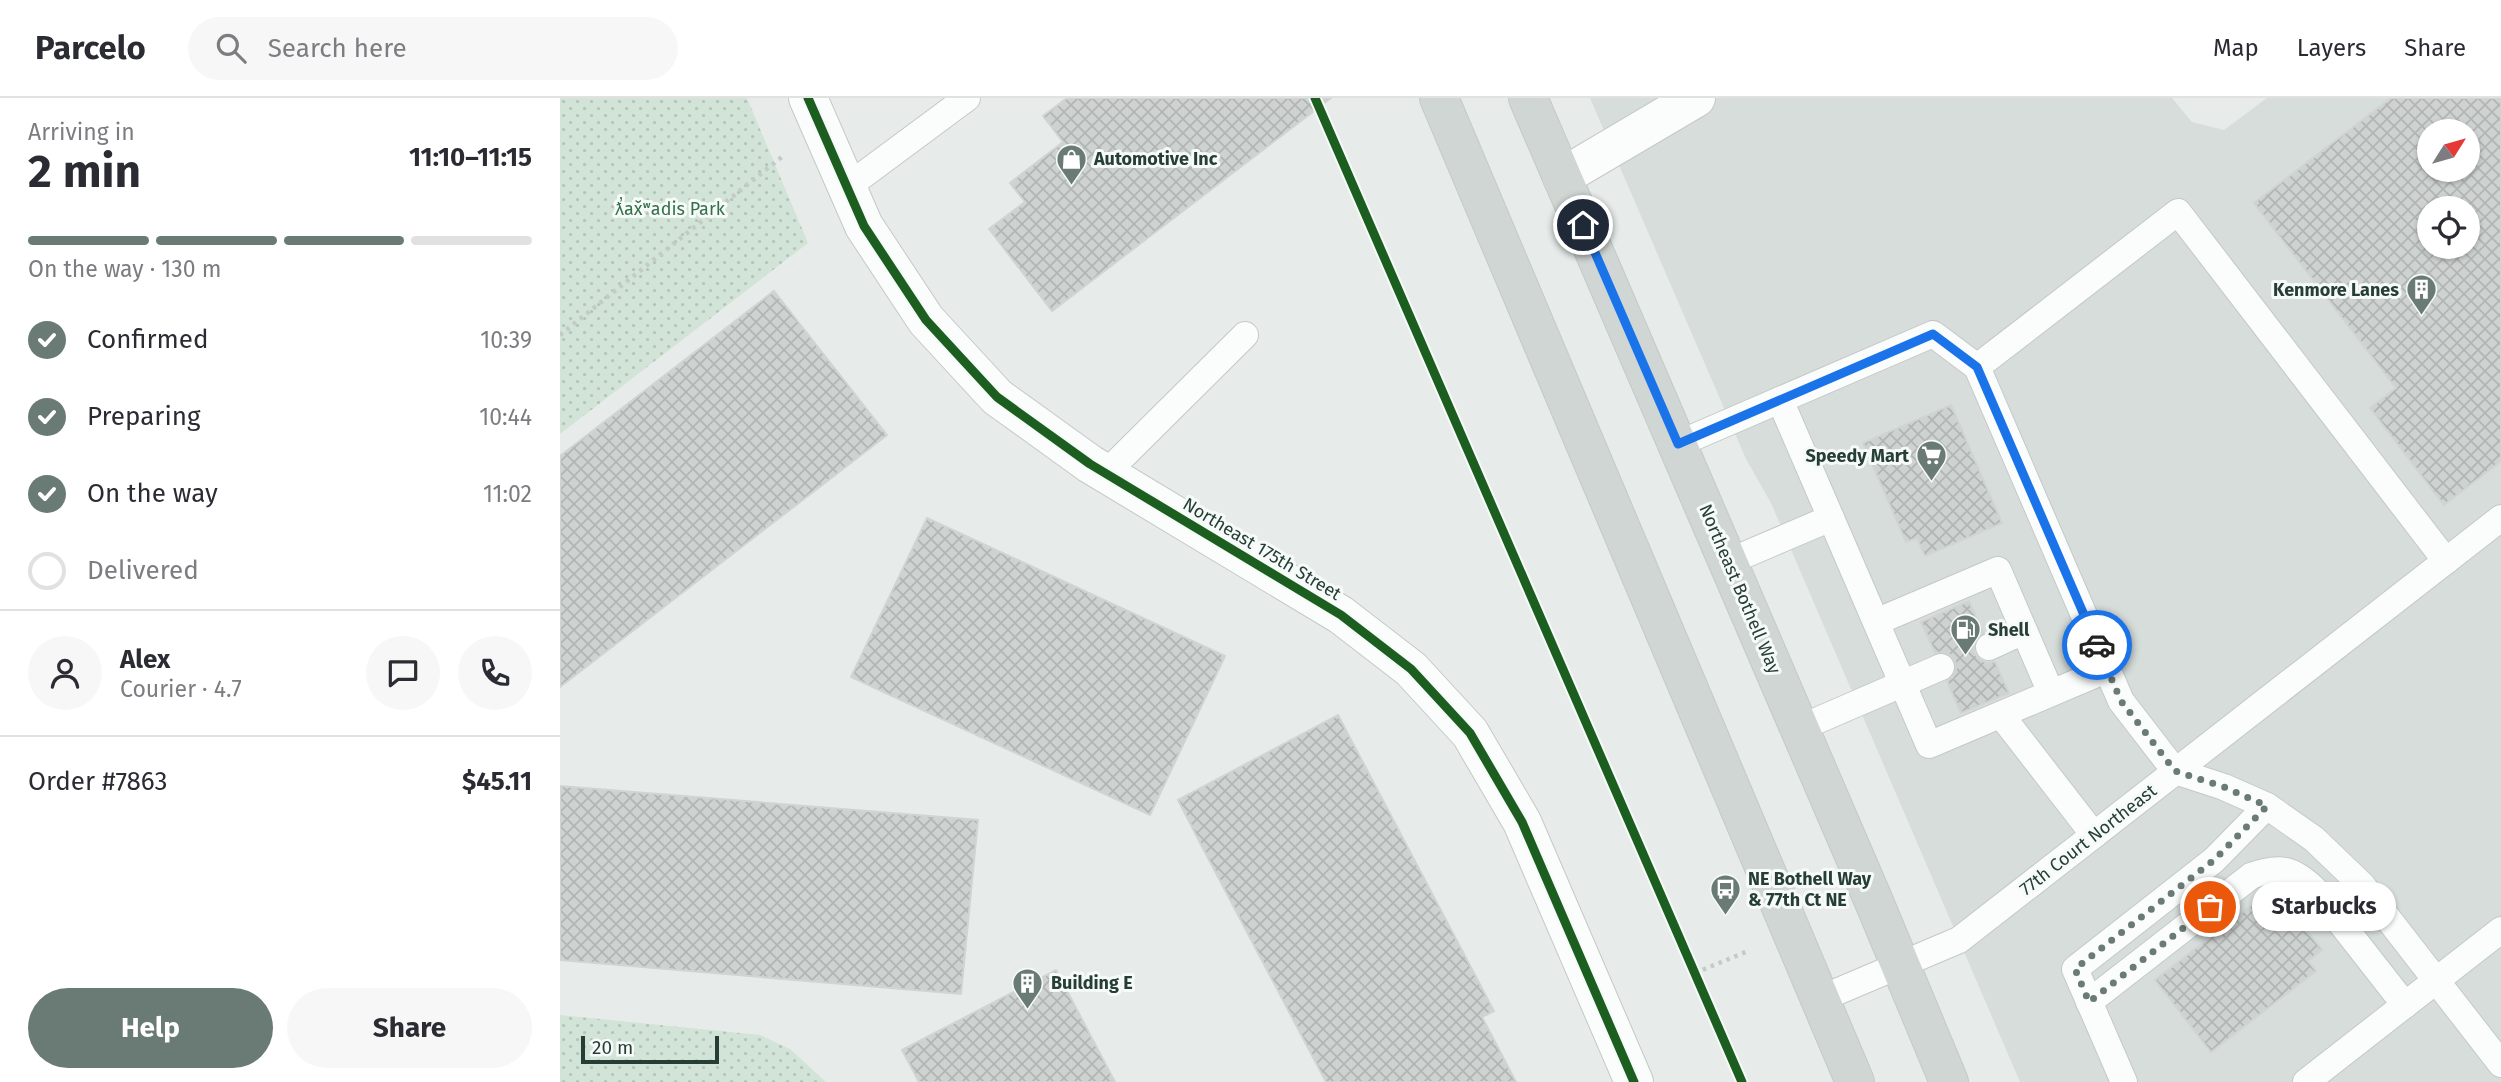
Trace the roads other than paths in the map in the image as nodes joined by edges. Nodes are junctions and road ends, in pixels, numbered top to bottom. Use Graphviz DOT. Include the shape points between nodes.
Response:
graph roads {
  1 [pos="808,98"];
  2 [pos="967,98"];
  3 [pos="1439,98"];
  4 [pos="1528,98"];
  5 [pos="1696,98"];
  6 [pos="1562,177"];
  7 [pos="847,187"];
  8 [pos="1245,335"];
  9 [pos="1977,367"];
  10 [pos="1780,400"];
  11 [pos="1678,444"];
  12 [pos="1105,473"];
  13 [pos="1831,518"];
  14 [pos="2501,518"];
  15 [pos="2446,561"];
  16 [pos="1728,562"];
  17 [pos="1876,622"];
  18 [pos="2024,631"];
  19 [pos="1989,647"];
  20 [pos="1941,667"];
  21 [pos="2108,669"];
  22 [pos="1902,684"];
  23 [pos="2050,693"];
  24 [pos="2001,715"];
  25 [pos="1800,728"];
  26 [pos="2175,771"];
  27 [pos="2267,806"];
  28 [pos="2094,835"];
  29 [pos="2501,930"];
  30 [pos="1900,965"];
  31 [pos="2437,981"];
  32 [pos="1820,999"];
  33 [pos="2089,1002"];
  34 [pos="2405,1005"];
  35 [pos="2501,1064"];
  36 [pos="1634,1082"];
  37 [pos="1854,1082"];
  38 [pos="1948,1082"];
  39 [pos="2124,1082"];
  40 [pos="2306,1082"];
  1 -- 7 [label="street, Northeast 175th Street"];
  2 -- 7 [label="lane"];
  3 -- 32 [label="main road"];
  4 -- 6 [label="main road, Northeast Bothell Way"];
  5 -- 6 [label="street"];
  6 -- 11 [label="main road, Northeast Bothell Way"];
  7 -- 12 [label="street, Northeast 175th Street" via="864,226 926,320 997,397"];
  8 -- 12 [label="lane"];
  9 -- 10 [label="lane" via="1933,334"];
  9 -- 15 [label="lane" via="2178,212"];
  9 -- 21 [label="lane"];
  10 -- 11 [label="lane"];
  10 -- 13 [label="lane"];
  11 -- 16 [label="main road, Northeast Bothell Way"];
  12 -- 36 [label="street, Northeast 175th Street" via="1341,615 1411,669 1470,733 1521,822"];
  13 -- 16 [label="lane"];
  13 -- 17 [label="lane"];
  14 -- 15 [label="lane, 77th Court Northeast"];
  15 -- 26 [label="lane, 77th Court Northeast"];
  16 -- 25 [label="main road, Northeast Bothell Way"];
  17 -- 18 [label="lane" via="1998,570"];
  17 -- 22 [label="lane"];
  18 -- 19 [label="lane"];
  18 -- 23 [label="lane"];
  20 -- 22 [label="lane"];
  21 -- 23 [label="lane"];
  21 -- 26 [label="lane" via="2121,701"];
  22 -- 24 [label="lane" via="1929,745"];
  22 -- 25 [label="lane"];
  23 -- 24 [label="lane"];
  24 -- 28 [label="lane"];
  25 -- 30 [label="main road, Northeast Bothell Way"];
  26 -- 27 [label="lane"];
  26 -- 28 [label="lane, 77th Court Northeast"];
  27 -- 31 [label="lane" via="2314,839 2362,886"];
  27 -- 33 [label="lane" via="2214,860 2075,969"];
  28 -- 30 [label="lane, 77th Court Northeast" via="1959,940"];
  29 -- 31 [label="lane"];
  30 -- 32 [label="lane, 77th Court Northeast"];
  30 -- 38 [label="main road, Northeast Bothell Way"];
  31 -- 34 [label="lane"];
  31 -- 35 [label="lane"];
  32 -- 37 [label="main road"];
  33 -- 34 [label="lane" via="2251,876 2268,869 2286,870 2315,890"];
  33 -- 39 [label="lane"];
  34 -- 40 [label="lane"];
}
